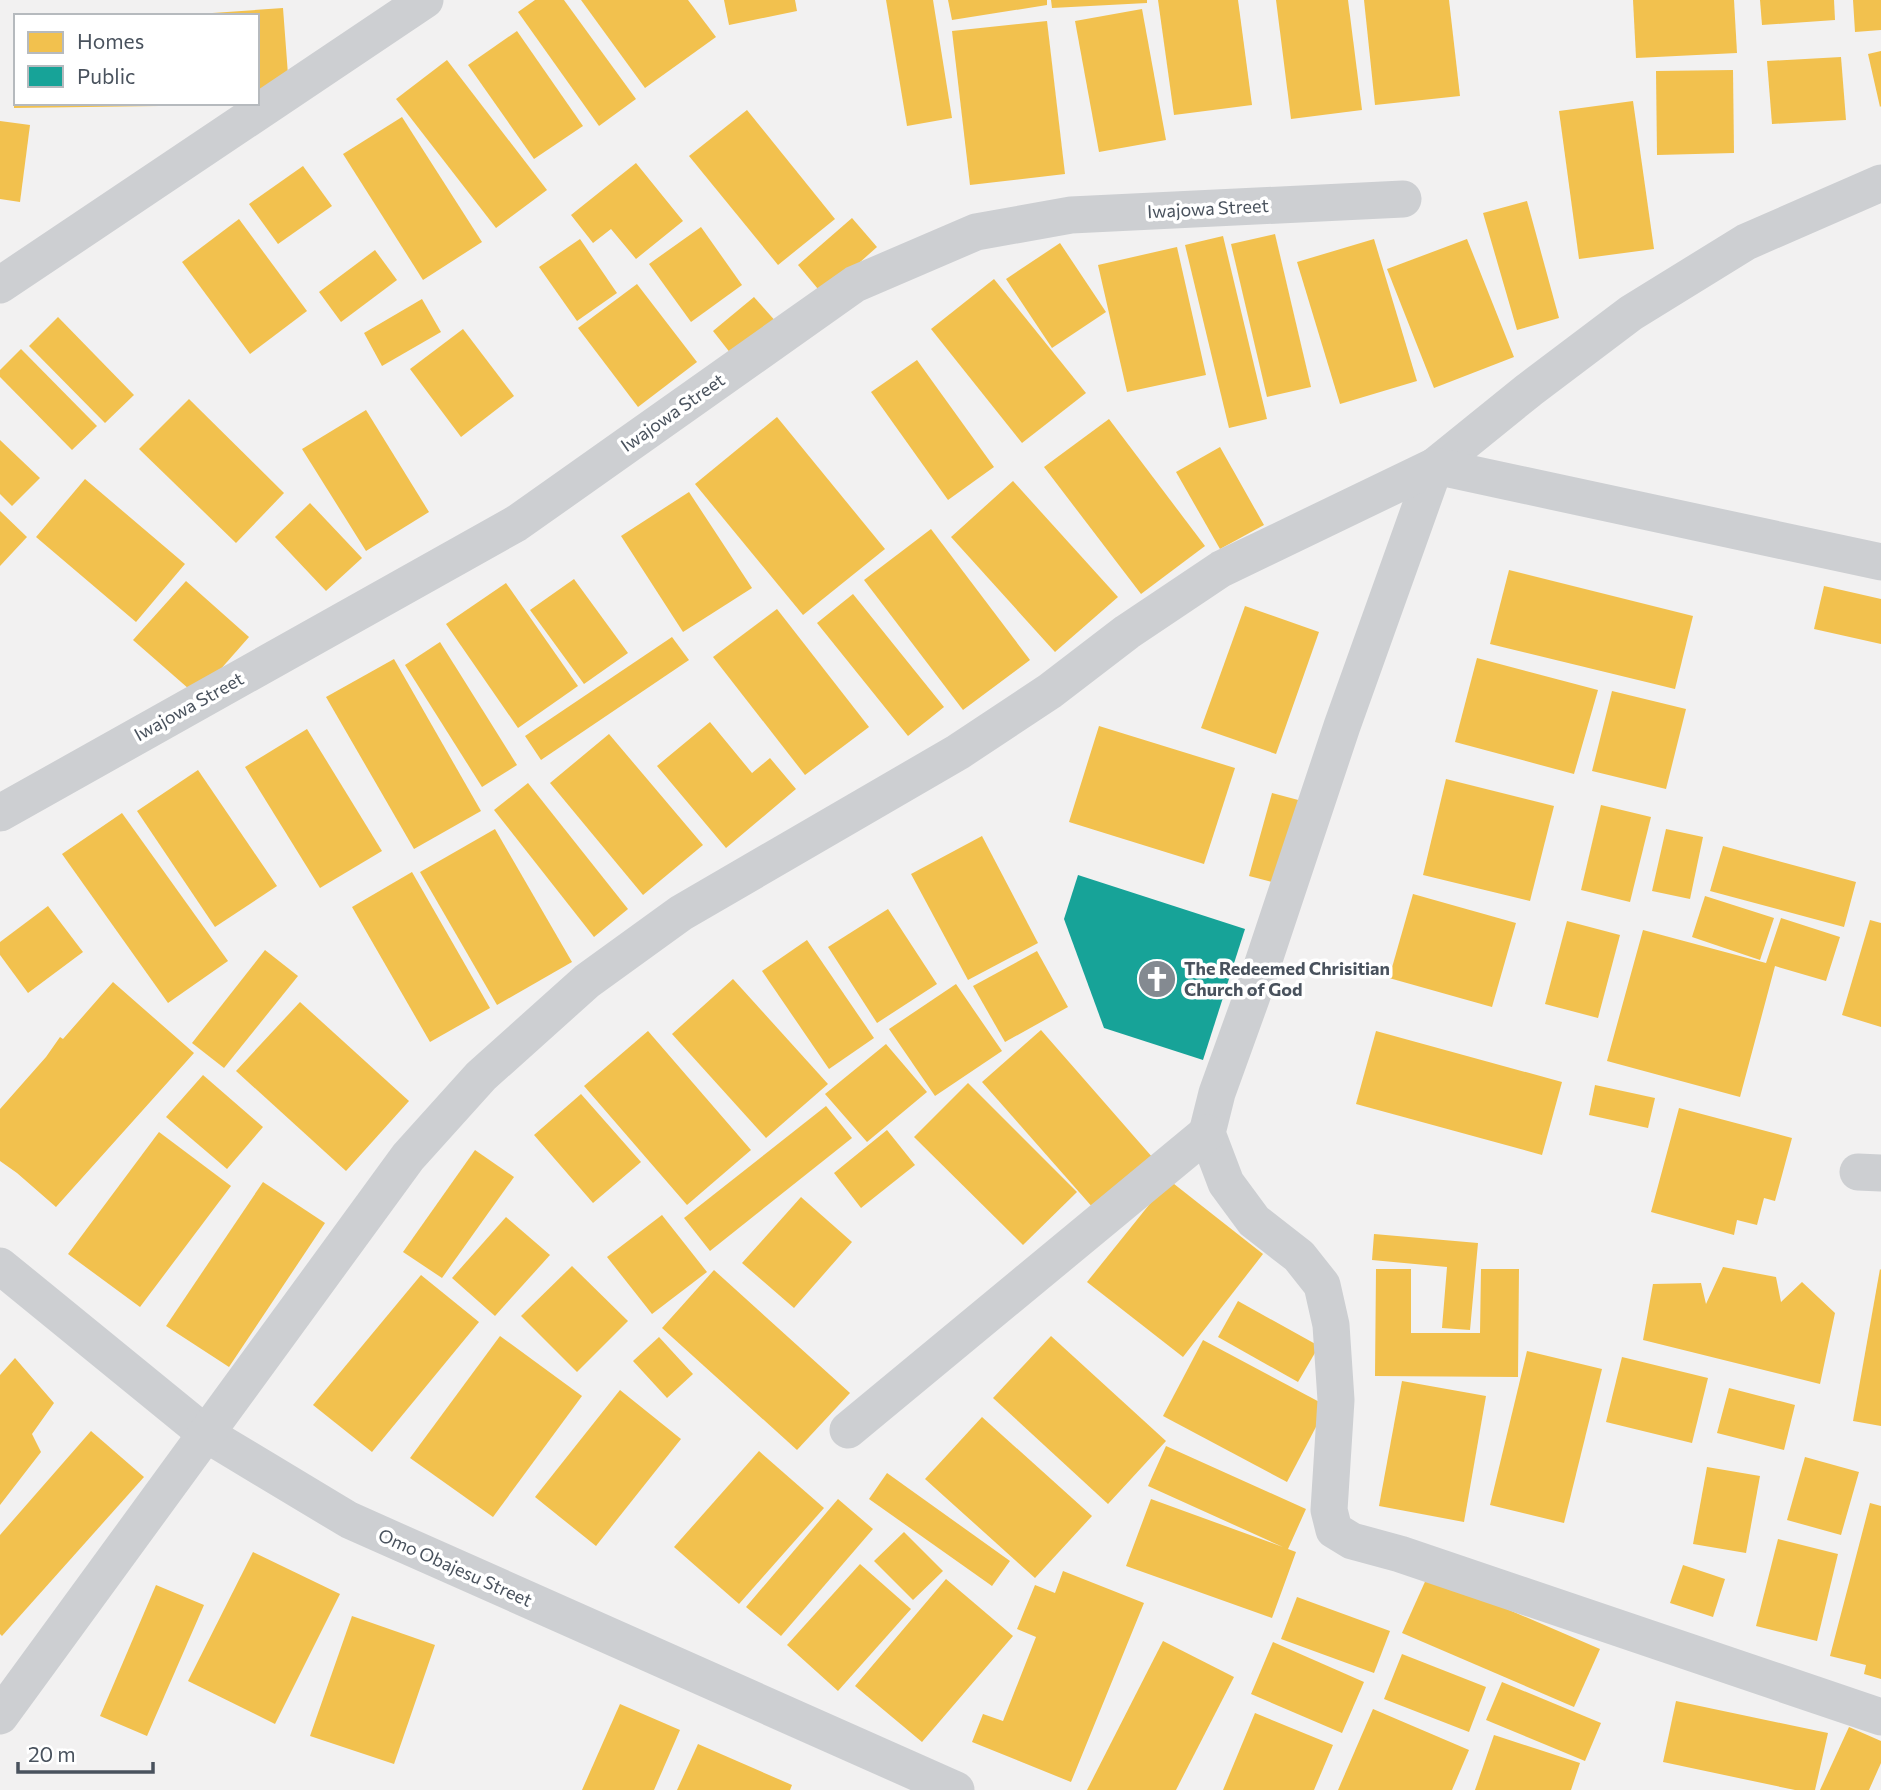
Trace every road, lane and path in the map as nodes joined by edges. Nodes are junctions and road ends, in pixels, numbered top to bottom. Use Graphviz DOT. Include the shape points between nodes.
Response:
graph roads {
  1 [pos="425,0"];
  2 [pos="1881,183"];
  3 [pos="1403,199"];
  4 [pos="0,285"];
  5 [pos="1435,467"];
  6 [pos="1881,562"];
  7 [pos="0,813"];
  8 [pos="1207,1133"];
  9 [pos="0,1266"];
  10 [pos="848,1430"];
  11 [pos="206,1434"];
  12 [pos="0,1716"];
  13 [pos="1881,1717"];
  14 [pos="956,1790"];
  1 -- 4 [label="street"];
  2 -- 5 [label="street" via="1746,242 1631,313"];
  3 -- 7 [label="street, Iwajowa Street" via="1071,215 976,232 855,284 517,523"];
  5 -- 6 [label="street"];
  5 -- 8 [label="street" via="1342,726"];
  5 -- 11 [label="street" via="1221,569 958,752 681,914 587,981 481,1076 408,1157"];
  8 -- 10 [label="street"];
  8 -- 13 [label="street" via="1226,1183 1254,1222 1299,1256 1322,1285 1331,1325 1336,1400 1329,1510 1334,1530 1352,1541"];
  9 -- 11 [label="street, Omo Obajesu Street"];
  11 -- 12 [label="street"];
  11 -- 14 [label="street, Omo Obajesu Street" via="349,1520"];
}
